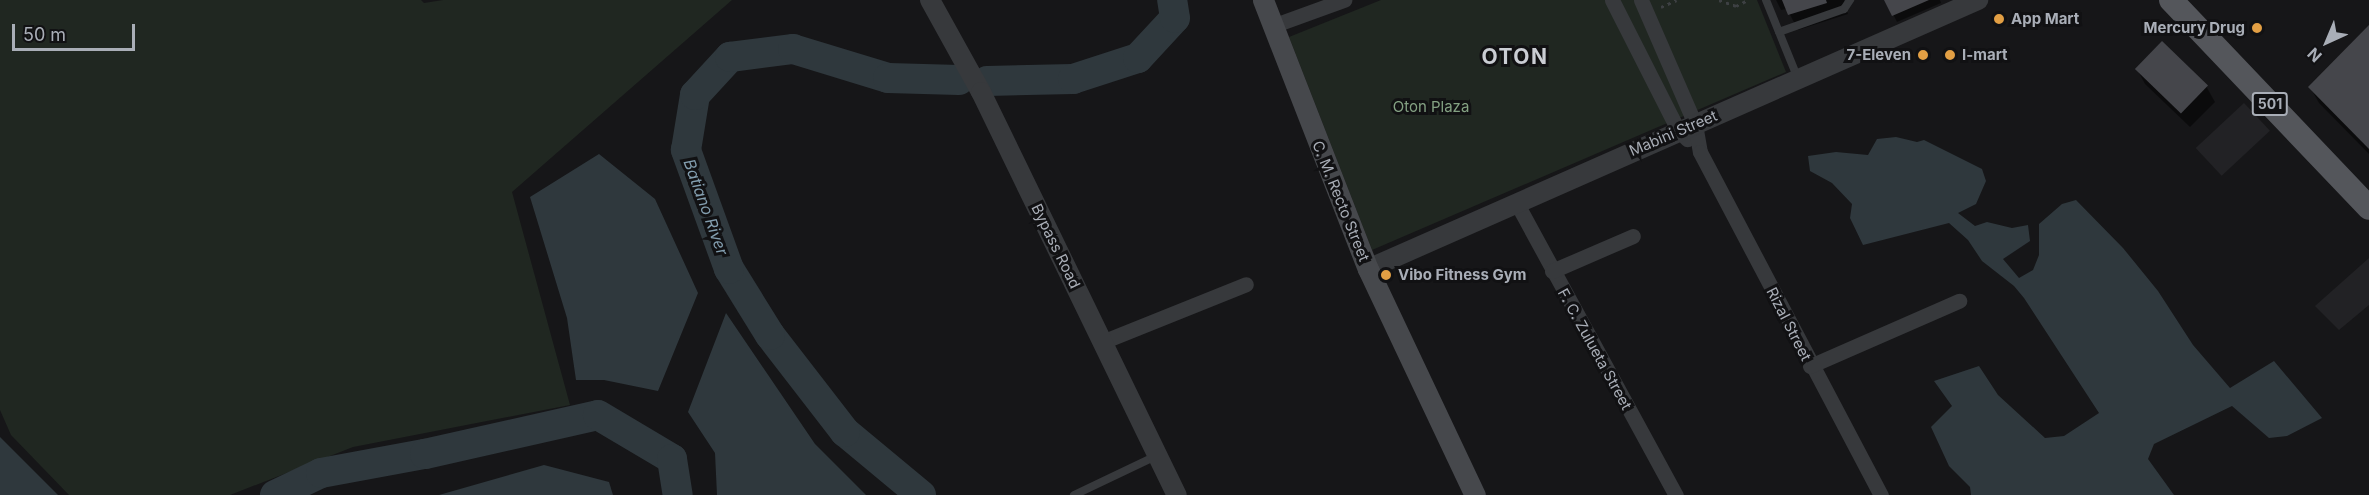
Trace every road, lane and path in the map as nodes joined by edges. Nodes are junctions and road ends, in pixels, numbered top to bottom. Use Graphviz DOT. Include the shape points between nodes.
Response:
graph roads {
  1 [pos="930,0"];
  2 [pos="1263,0"];
  3 [pos="1344,0"];
  4 [pos="1612,0"];
  5 [pos="1641,0"];
  6 [pos="1719,0"];
  7 [pos="1748,0"];
  8 [pos="1766,0"];
  9 [pos="1850,0"];
  10 [pos="1978,0"];
  11 [pos="2171,0"];
  12 [pos="1272,26"];
  13 [pos="1779,32"];
  14 [pos="1798,79"];
  15 [pos="1686,127"];
  16 [pos="2362,197"];
  17 [pos="1516,202"];
  18 [pos="1633,236"];
  19 [pos="1368,269"];
  20 [pos="1552,271"];
  21 [pos="1246,284"];
  22 [pos="1959,301"];
  23 [pos="1102,342"];
  24 [pos="1810,366"];
  25 [pos="1158,455"];
  26 [pos="1074,495"];
  27 [pos="1177,495"];
  28 [pos="1475,495"];
  29 [pos="1676,495"];
  30 [pos="1881,495"];
  1 -- 23 [label="street, Bypass Road" via="981,92"];
  2 -- 12 [label="main road, C. M. Recto Street"];
  3 -- 12 [label="street"];
  4 -- 15 [label="street, Rizal Street"];
  5 -- 15 [label="street, Rizal Street"];
  6 -- 7 [label="path" via="1736,6"];
  8 -- 13 [label="lane"];
  9 -- 13 [label="lane" via="1844,9"];
  10 -- 14 [label="street, Mabini Street"];
  11 -- 16 [label="main road, 501"];
  12 -- 19 [label="main road, C. M. Recto Street"];
  13 -- 14 [label="lane"];
  14 -- 15 [label="street, Mabini Street"];
  15 -- 17 [label="street, Mabini Street"];
  15 -- 24 [label="street, Rizal Street"];
  17 -- 19 [label="street, Mabini Street"];
  17 -- 20 [label="street, F. C. Zulueta Street"];
  18 -- 20 [label="street"];
  19 -- 28 [label="main road, C. M. Recto Street"];
  20 -- 29 [label="street, F. C. Zulueta Street"];
  21 -- 23 [label="street"];
  22 -- 24 [label="street"];
  23 -- 25 [label="street, Bypass Road"];
  24 -- 30 [label="street, Rizal Street"];
  25 -- 26 [label="lane"];
  25 -- 27 [label="street, Bypass Road"];
}
